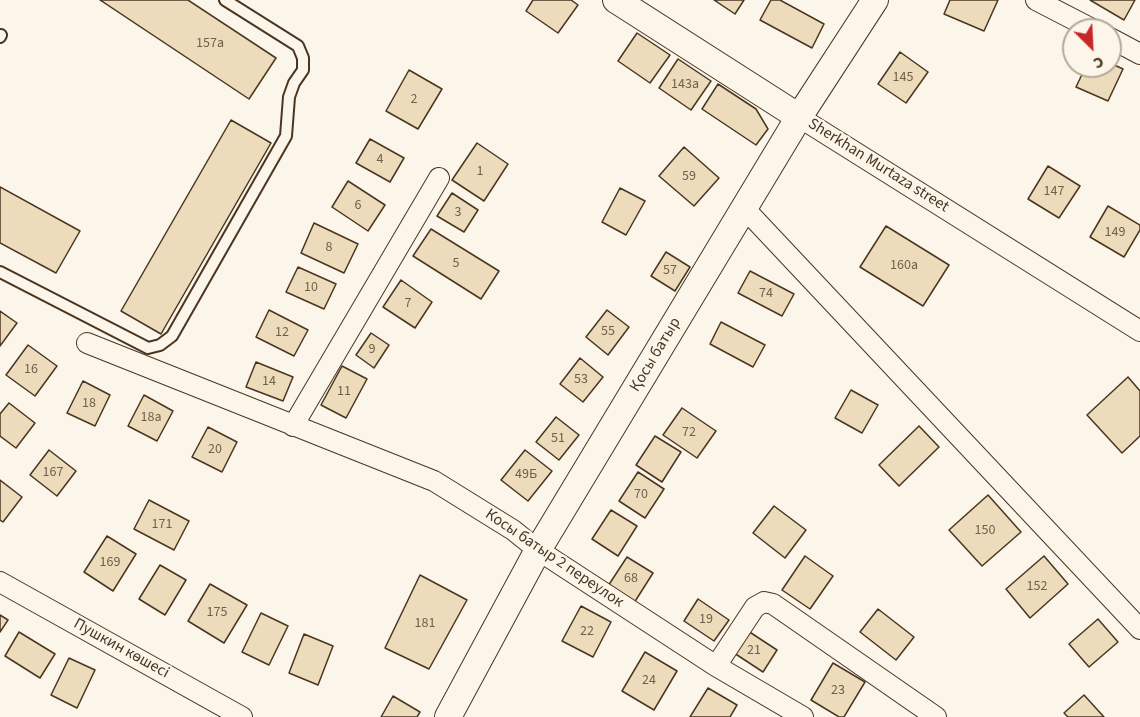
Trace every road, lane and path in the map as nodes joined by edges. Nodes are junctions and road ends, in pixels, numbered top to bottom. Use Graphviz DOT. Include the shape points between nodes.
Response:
graph roads {
  1 [pos="225,0"];
  2 [pos="616,0"];
  3 [pos="875,0"];
  4 [pos="1036,0"];
  5 [pos="1071,18"];
  6 [pos="1122,45"];
  7 [pos="1140,54"];
  8 [pos="800,117"];
  9 [pos="439,178"];
  10 [pos="745,209"];
  11 [pos="0,272"];
  12 [pos="1140,331"];
  13 [pos="87,343"];
  14 [pos="293,426"];
  15 [pos="538,550"];
  16 [pos="0,582"];
  17 [pos="1140,629"];
  18 [pos="716,666"];
  19 [pos="242,717"];
  20 [pos="448,717"];
  21 [pos="803,717"];
  22 [pos="936,717"];
  1 -- 11 [label="lane" via="298,46 303,69 288,96 286,136 172,336 148,348"];
  2 -- 8 [label="street, Sherkhan Murtaza street"];
  3 -- 8 [label="street, Қосы батыр"];
  4 -- 5 [label="street"];
  6 -- 7 [label="street"];
  8 -- 10 [label="street, Қосы батыр"];
  8 -- 12 [label="street, Sherkhan Murtaza street"];
  9 -- 14 [label="street"];
  10 -- 15 [label="street, Қосы батыр"];
  10 -- 17 [label="street"];
  13 -- 14 [label="street, Косы батыр 2 переулок"];
  14 -- 15 [label="street, Косы батыр 2 переулок" via="434,481"];
  15 -- 18 [label="street, Косы батыр 2 переулок"];
  15 -- 20 [label="street, Қосы батыр"];
  16 -- 19 [label="street, Пушкин көшесі"];
  18 -- 21 [label="street, Косы батыр 2 переулок"];
  18 -- 22 [label="street" via="755,607 764,602 773,604"];
}
